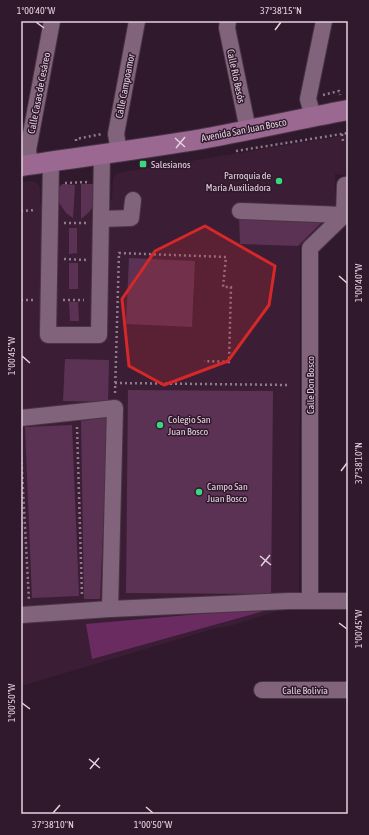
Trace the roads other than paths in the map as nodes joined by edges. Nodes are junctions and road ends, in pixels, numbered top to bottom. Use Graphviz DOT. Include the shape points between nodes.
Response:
graph roads {
  1 [pos="52,21"];
  2 [pos="137,21"];
  3 [pos="228,21"];
  4 [pos="324,21"];
  5 [pos="348,110"];
  6 [pos="312,117"];
  7 [pos="248,130"];
  8 [pos="110,153"];
  9 [pos="51,162"];
  10 [pos="26,166"];
  11 [pos="346,185"];
  12 [pos="133,200"];
  13 [pos="240,211"];
  14 [pos="344,215"];
  15 [pos="101,221"];
  16 [pos="21,418"];
  17 [pos="348,600"];
  18 [pos="310,601"];
  19 [pos="25,609"];
  20 [pos="110,609"];
  21 [pos="262,690"];
  22 [pos="348,690"];
  1 -- 10 [label="street, Calle Casas de Cesáreo"];
  2 -- 8 [label="street, Calle Campoamor" via="116,134"];
  3 -- 7 [label="street, Calle Río Besós" via="227,28"];
  4 -- 6 [label="street" via="308,99"];
  5 -- 6 [label="main road, Avenida San Juan Bosco"];
  6 -- 7 [label="main road, Avenida San Juan Bosco"];
  7 -- 8 [label="main road, Avenida San Juan Bosco"];
  8 -- 9 [label="main road, Avenida San Juan Bosco"];
  8 -- 15 [label="street, Calle Campoamor" via="102,182"];
  9 -- 10 [label="main road, Avenida San Juan Bosco"];
  9 -- 15 [label="street, Calle Campoamor" via="48,335 99,335"];
  11 -- 14 [label="street"];
  12 -- 15 [label="street" via="131,218"];
  13 -- 14 [label="street"];
  14 -- 18 [label="street, Calle Don Bosco" via="310,248"];
  16 -- 20 [label="street" via="115,408"];
  17 -- 18 [label="street"];
  18 -- 20 [label="street"];
  19 -- 20 [label="street"];
  21 -- 22 [label="street, Calle Bolivia"];
}
